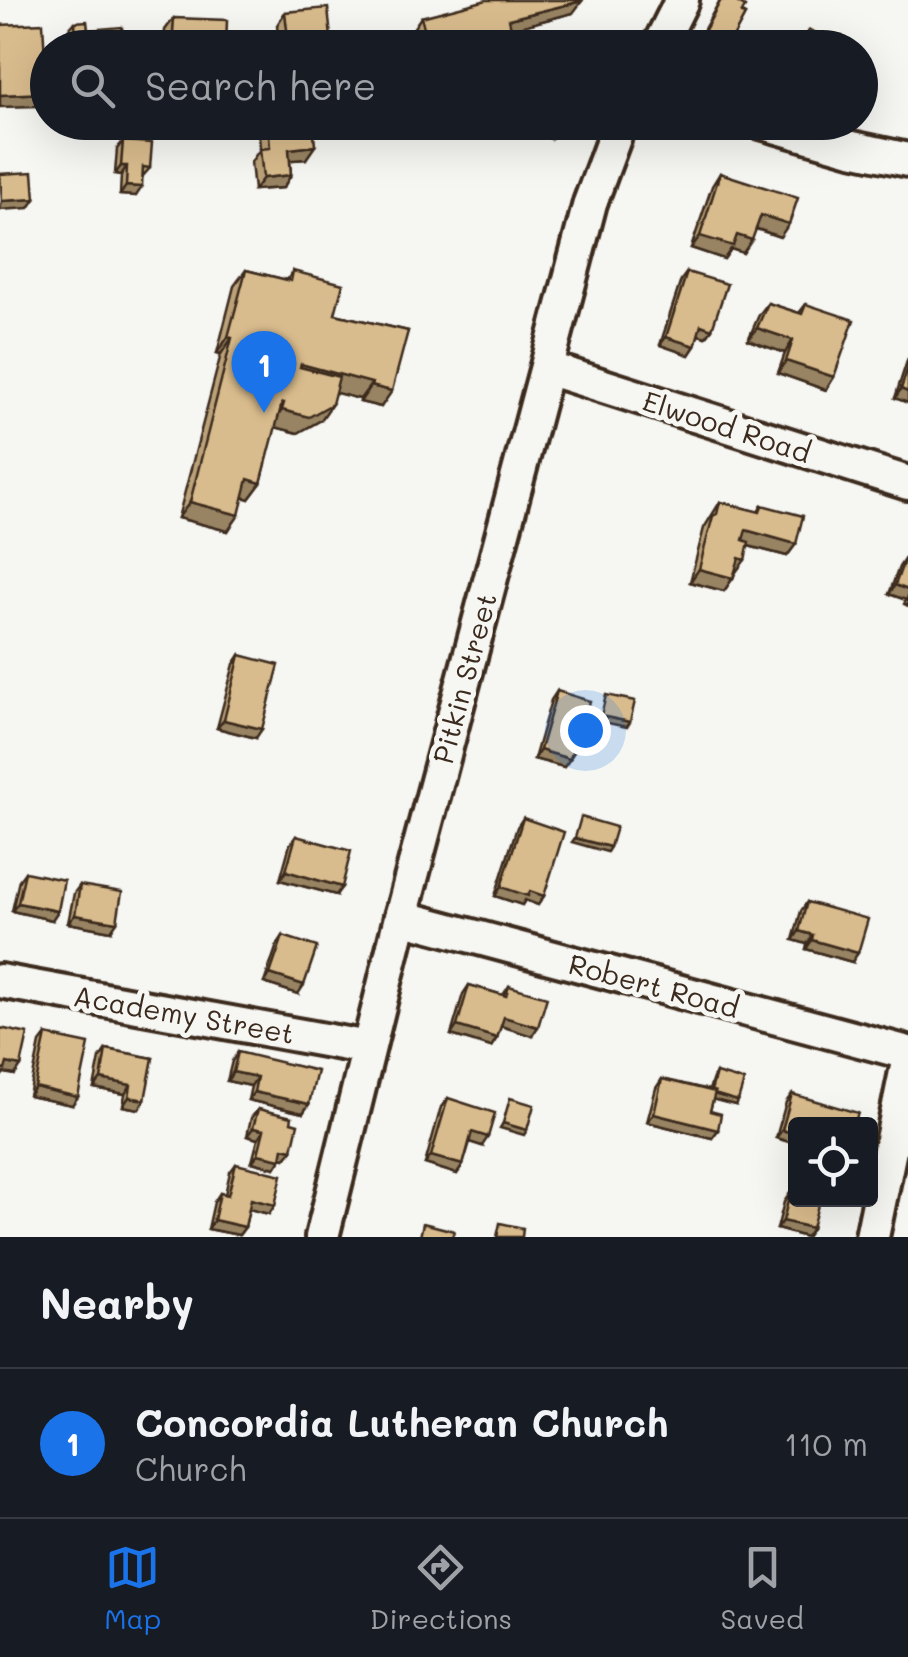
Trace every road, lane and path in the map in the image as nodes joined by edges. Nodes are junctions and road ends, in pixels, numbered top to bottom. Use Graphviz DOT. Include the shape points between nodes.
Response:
graph roads {
  1 [pos="682,0"];
  2 [pos="667,30"];
  3 [pos="613,140"];
  4 [pos="824,140"];
  5 [pos="908,160"];
  6 [pos="546,368"];
  7 [pos="908,483"];
  8 [pos="401,917"];
  9 [pos="0,981"];
  10 [pos="368,1048"];
  11 [pos="908,1053"];
  12 [pos="908,1062"];
  13 [pos="322,1237"];
  14 [pos="872,1237"];
  1 -- 2 [label="street"];
  3 -- 6 [label="street, Pitkin Street"];
  4 -- 5 [label="street"];
  6 -- 7 [label="street, Elwood Road"];
  6 -- 8 [label="street, Pitkin Street"];
  8 -- 10 [label="street, Pitkin Street"];
  8 -- 11 [label="street, Robert Road"];
  9 -- 10 [label="street, Academy Street"];
  10 -- 13 [label="street, Pitkin Street"];
  12 -- 14 [label="street"];
}
